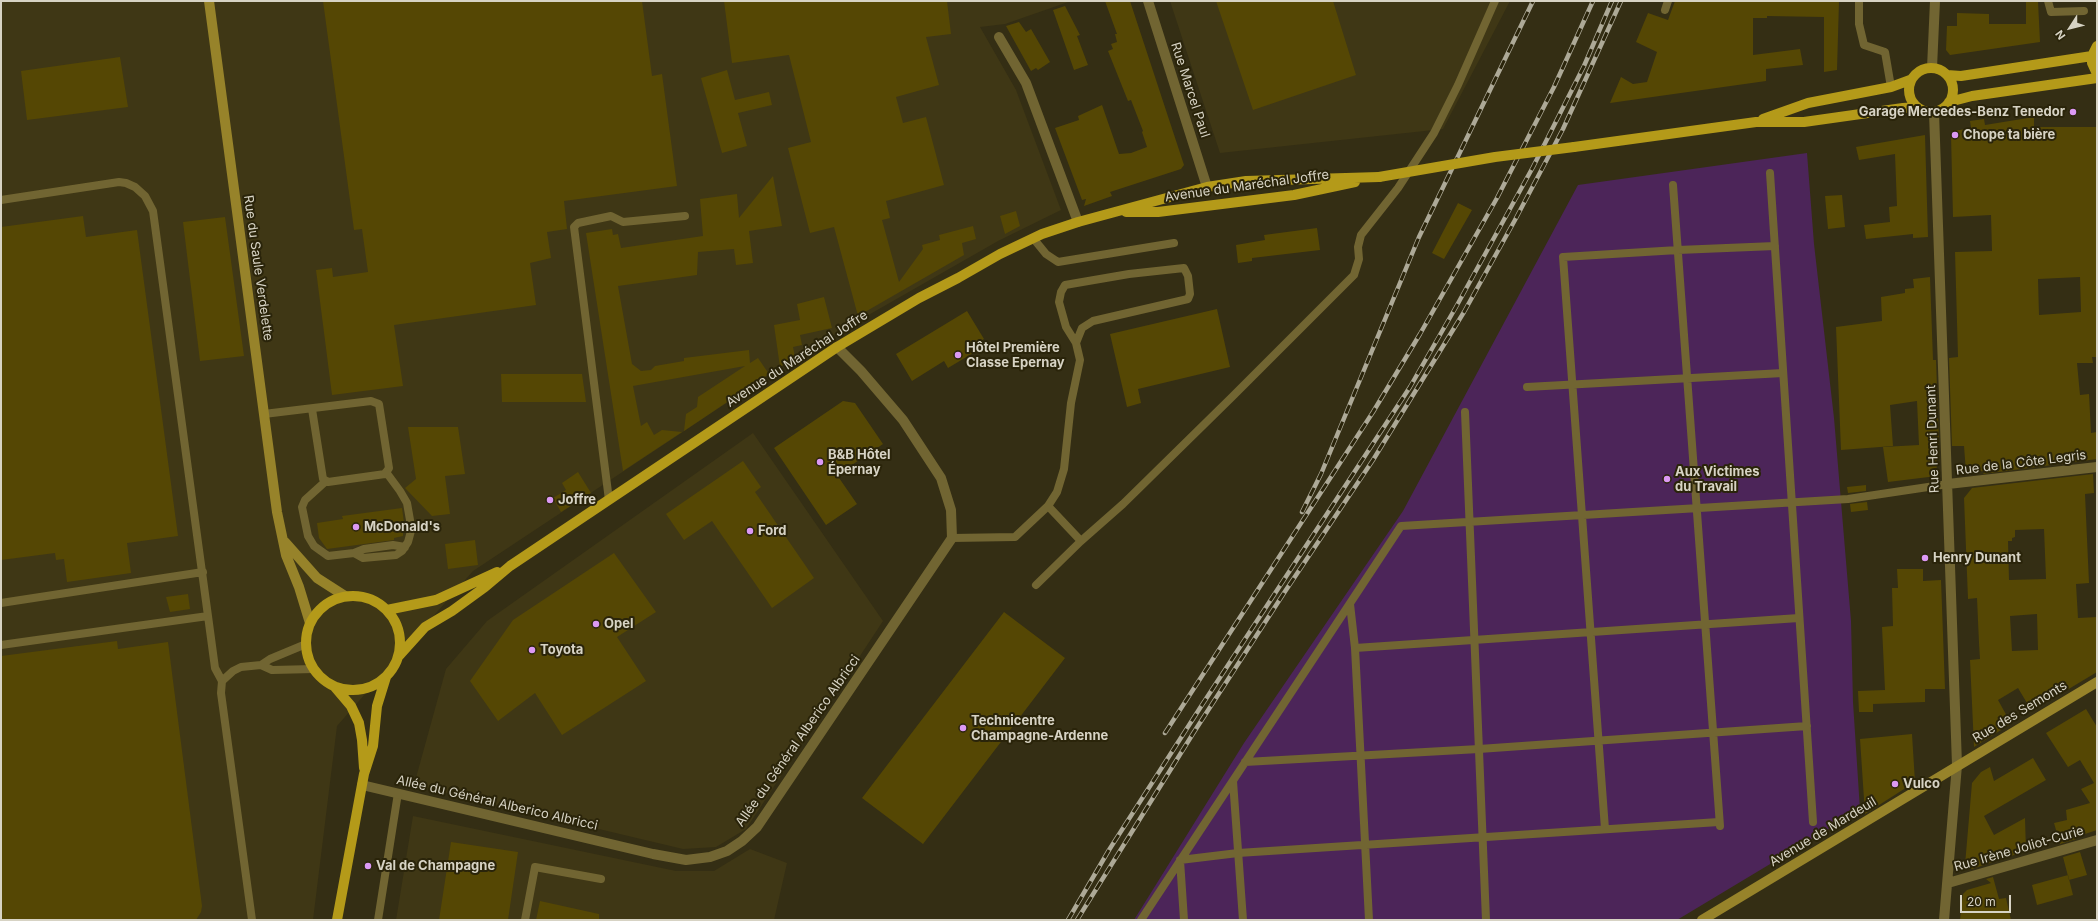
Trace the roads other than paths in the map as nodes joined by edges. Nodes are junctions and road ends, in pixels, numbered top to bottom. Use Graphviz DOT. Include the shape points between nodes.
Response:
graph roads {
  1 [pos="209,1"];
  2 [pos="1148,1"];
  3 [pos="1495,1"];
  4 [pos="1668,1"];
  5 [pos="1859,1"];
  6 [pos="1935,1"];
  7 [pos="2048,1"];
  8 [pos="1665,10"];
  9 [pos="2084,11"];
  10 [pos="999,37"];
  11 [pos="2097,46"];
  12 [pos="2092,56"];
  13 [pos="1932,68"];
  14 [pos="2097,74"];
  15 [pos="1947,75"];
  16 [pos="2097,78"];
  17 [pos="1910,80"];
  18 [pos="1892,87"];
  19 [pos="1950,102"];
  20 [pos="1917,107"];
  21 [pos="1934,112"];
  22 [pos="1756,122"];
  23 [pos="1770,173"];
  24 [pos="1379,177"];
  25 [pos="1673,185"];
  26 [pos="1207,186"];
  27 [pos="1,200"];
  28 [pos="1118,211"];
  29 [pos="685,216"];
  30 [pos="1078,222"];
  31 [pos="1034,238"];
  32 [pos="1174,243"];
  33 [pos="1775,246"];
  34 [pos="1678,250"];
  35 [pos="1076,343"];
  36 [pos="837,347"];
  37 [pos="1783,373"];
  38 [pos="1687,379"];
  39 [pos="1573,385"];
  40 [pos="1527,387"];
  41 [pos="312,409"];
  42 [pos="1465,412"];
  43 [pos="264,414"];
  44 [pos="2097,467"];
  45 [pos="386,472"];
  46 [pos="326,481"];
  47 [pos="1948,484"];
  48 [pos="609,500"];
  49 [pos="1791,502"];
  50 [pos="1048,506"];
  51 [pos="1696,508"];
  52 [pos="1583,515"];
  53 [pos="1470,522"];
  54 [pos="952,538"];
  55 [pos="283,539"];
  56 [pos="1081,540"];
  57 [pos="510,566"];
  58 [pos="203,572"];
  59 [pos="1036,585"];
  60 [pos="345,596"];
  61 [pos="1,603"];
  62 [pos="1350,604"];
  63 [pos="387,610"];
  64 [pos="208,616"];
  65 [pos="1799,618"];
  66 [pos="310,623"];
  67 [pos="1705,625"];
  68 [pos="1592,633"];
  69 [pos="1476,640"];
  70 [pos="306,644"];
  71 [pos="1,645"];
  72 [pos="1355,648"];
  73 [pos="398,657"];
  74 [pos="261,665"];
  75 [pos="314,669"];
  76 [pos="386,677"];
  77 [pos="222,681"];
  78 [pos="2097,682"];
  79 [pos="334,686"];
  80 [pos="1807,726"];
  81 [pos="1713,732"];
  82 [pos="1599,740"];
  83 [pos="1479,749"];
  84 [pos="1360,756"];
  85 [pos="1245,762"];
  86 [pos="1957,765"];
  87 [pos="364,774"];
  88 [pos="1233,781"];
  89 [pos="362,785"];
  90 [pos="398,793"];
  91 [pos="1813,822"];
  92 [pos="1605,829"];
  93 [pos="1483,838"];
  94 [pos="2097,840"];
  95 [pos="1365,846"];
  96 [pos="1238,853"];
  97 [pos="1180,860"];
  98 [pos="601,879"];
  99 [pos="1948,883"];
  100 [pos="252,920"];
  101 [pos="337,920"];
  102 [pos="378,920"];
  103 [pos="525,920"];
  104 [pos="1141,920"];
  105 [pos="1184,920"];
  106 [pos="1243,920"];
  107 [pos="1369,920"];
  108 [pos="1486,920"];
  109 [pos="1702,920"];
  110 [pos="1944,920"];
  1 -- 43 [label="street, Rue du Saule Verdelette"];
  2 -- 26 [label="street, Rue Marcel Paul"];
  3 -- 56 [label="lane" via="1434,133 1398,188 1361,234 1359,259 1354,274 1123,504"];
  4 -- 8 [label="lane"];
  5 -- 18 [label="lane" via="1859,24 1864,45 1885,52"];
  6 -- 13 [label="street"];
  7 -- 9 [label="lane" via="2051,12"];
  10 -- 30 [label="street" via="1026,83"];
  11 -- 12 [label="main road"];
  12 -- 14 [label="main road"];
  12 -- 15 [label="main road" via="1961,76"];
  13 -- 15 [label="main road"];
  13 -- 17 [label="main road" via="1919,71"];
  15 -- 19 [label="main road" via="1953,88"];
  16 -- 19 [label="main road" via="1972,96"];
  17 -- 18 [label="main road"];
  17 -- 20 [label="main road" via="1909,95"];
  18 -- 22 [label="main road" via="1808,103"];
  19 -- 21 [label="main road"];
  20 -- 21 [label="main road"];
  20 -- 22 [label="main road" via="1804,122"];
  21 -- 47 [label="street, Rue Henri Dunant"];
  22 -- 24 [label="main road, bridge" via="1495,157"];
  23 -- 33 [label="lane"];
  24 -- 26 [label="main road, Avenue du Maréchal Joffre" via="1246,181"];
  24 -- 28 [label="main road, Avenue du Maréchal Joffre" via="1294,195 1158,212"];
  25 -- 34 [label="lane"];
  26 -- 28 [label="main road, Avenue du Maréchal Joffre"];
  27 -- 58 [label="lane" via="119,182 135,187 145,196 153,211"];
  28 -- 30 [label="main road, Avenue du Maréchal Joffre"];
  29 -- 48 [label="lane" via="623,222 610,216 578,223 574,227"];
  30 -- 31 [label="main road, Avenue du Maréchal Joffre"];
  31 -- 32 [label="lane" via="1046,254 1058,262"];
  31 -- 36 [label="main road, Avenue du Maréchal Joffre" via="919,298"];
  33 -- 34 [label="lane"];
  33 -- 37 [label="lane"];
  34 -- 38 [label="lane"];
  34 -- 39 [label="lane" via="1563,257"];
  35 -- 35 [label="lane" via="1082,328 1093,321 1188,299 1188,276 1184,268 1065,285 1059,302 1066,327"];
  35 -- 50 [label="lane" via="1080,360 1071,403 1064,468 1057,492"];
  36 -- 48 [label="main road, Avenue du Maréchal Joffre"];
  36 -- 54 [label="street" via="903,420 941,478 951,510"];
  37 -- 38 [label="lane"];
  37 -- 49 [label="lane"];
  38 -- 39 [label="lane"];
  38 -- 51 [label="lane"];
  39 -- 40 [label="lane"];
  39 -- 52 [label="lane"];
  41 -- 43 [label="lane"];
  41 -- 45 [label="lane" via="371,401 378,404 389,468"];
  41 -- 46 [label="lane" via="323,479"];
  42 -- 53 [label="lane"];
  43 -- 55 [label="street, Rue du Saule Verdelette"];
  44 -- 47 [label="street, Rue de la Côte Legris"];
  45 -- 46 [label="lane"];
  45 -- 46 [label="lane" via="407,503 410,531 404,547 393,545 328,556 314,546 308,536 302,507 305,500"];
  47 -- 49 [label="lane" via="1848,499"];
  47 -- 86 [label="street, Rue Henri Dunant"];
  48 -- 57 [label="main road, Avenue du Maréchal Joffre"];
  49 -- 51 [label="lane"];
  49 -- 65 [label="lane"];
  50 -- 54 [label="lane" via="1015,537"];
  50 -- 56 [label="lane"];
  51 -- 52 [label="lane"];
  51 -- 67 [label="lane"];
  52 -- 53 [label="lane"];
  52 -- 68 [label="lane"];
  53 -- 62 [label="lane" via="1401,526"];
  53 -- 69 [label="lane"];
  54 -- 90 [label="street, Allée du Général Alberico Albricci" via="757,827 727,851 710,857 686,860 666,857"];
  55 -- 60 [label="street, Rue du Saule Verdelette" via="317,578"];
  55 -- 66 [label="street, Rue du Saule Verdelette" via="286,555"];
  56 -- 59 [label="lane"];
  57 -- 63 [label="main road, Avenue du Maréchal Joffre" via="436,600"];
  57 -- 73 [label="main road, Avenue du Maréchal Joffre" via="452,611 425,627"];
  58 -- 61 [label="lane"];
  58 -- 64 [label="lane"];
  60 -- 63 [label="main road" via="360,596 375,601"];
  60 -- 66 [label="main road" via="331,601 319,610"];
  62 -- 72 [label="lane"];
  62 -- 85 [label="lane"];
  63 -- 73 [label="main road" via="395,620 399,632"];
  64 -- 71 [label="lane"];
  64 -- 77 [label="lane" via="215,668"];
  65 -- 67 [label="lane"];
  65 -- 80 [label="lane"];
  66 -- 70 [label="main road"];
  67 -- 68 [label="lane"];
  67 -- 81 [label="lane"];
  68 -- 69 [label="lane"];
  68 -- 82 [label="lane"];
  69 -- 72 [label="lane"];
  69 -- 83 [label="lane"];
  70 -- 74 [label="lane"];
  70 -- 75 [label="main road"];
  72 -- 84 [label="lane"];
  73 -- 76 [label="main road"];
  74 -- 75 [label="lane" via="272,670"];
  74 -- 77 [label="lane" via="242,667"];
  75 -- 79 [label="main road"];
  76 -- 79 [label="main road" via="375,685 361,689 348,690"];
  76 -- 87 [label="main road" via="377,706 373,746"];
  77 -- 100 [label="lane" via="221,693"];
  78 -- 86 [label="street, Rue des Semonts"];
  79 -- 87 [label="main road" via="351,706 359,723"];
  80 -- 81 [label="lane"];
  80 -- 91 [label="lane"];
  81 -- 82 [label="lane"];
  81 -- 92 [label="lane" via="1719,824"];
  82 -- 83 [label="lane"];
  82 -- 92 [label="lane"];
  83 -- 84 [label="lane"];
  83 -- 93 [label="lane"];
  84 -- 85 [label="lane"];
  84 -- 95 [label="lane"];
  85 -- 88 [label="lane"];
  86 -- 99 [label="street, Rue Henri Dunant"];
  86 -- 109 [label="street, Avenue de Mardeuil"];
  87 -- 89 [label="main road"];
  88 -- 96 [label="lane"];
  88 -- 97 [label="lane"];
  89 -- 90 [label="street, Allée du Général Alberico Albricci"];
  89 -- 101 [label="main road"];
  90 -- 102 [label="lane"];
  92 -- 93 [label="lane"];
  93 -- 95 [label="lane"];
  93 -- 108 [label="lane"];
  94 -- 99 [label="street, Rue Irène Joliot-Curie"];
  95 -- 96 [label="lane"];
  95 -- 107 [label="lane"];
  96 -- 97 [label="lane"];
  96 -- 106 [label="lane"];
  97 -- 104 [label="lane"];
  97 -- 105 [label="lane"];
  98 -- 103 [label="lane" via="535,867"];
  99 -- 110 [label="street, Rue Henri Dunant"];
}
